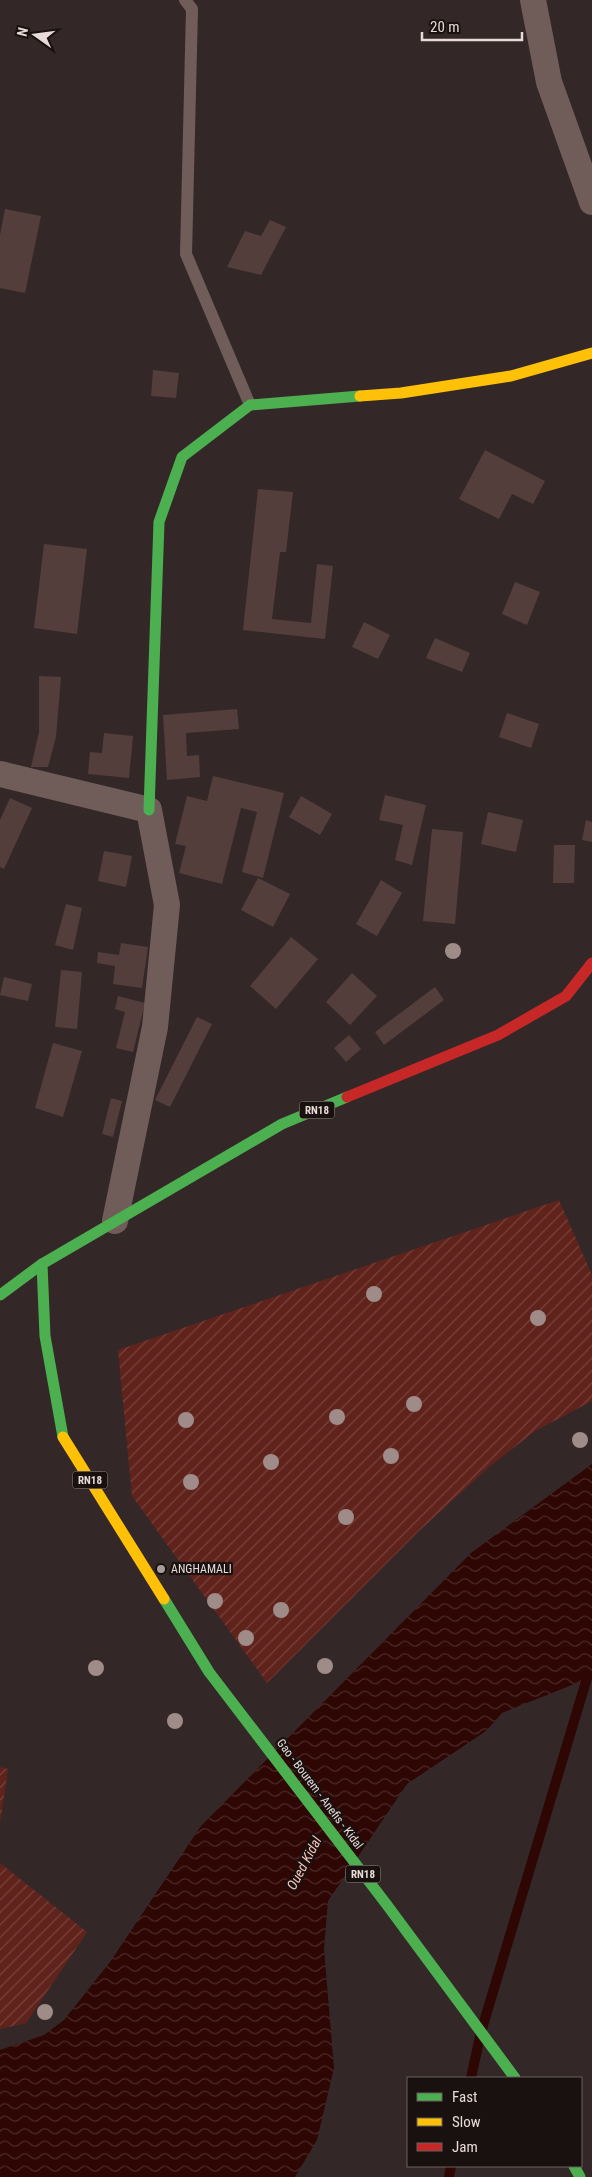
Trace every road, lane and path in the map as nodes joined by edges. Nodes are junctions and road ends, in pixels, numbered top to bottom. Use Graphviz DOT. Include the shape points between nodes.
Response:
graph roads {
  1 [pos="185,0"];
  2 [pos="533,0"];
  3 [pos="592,202"];
  4 [pos="592,353"];
  5 [pos="250,405"];
  6 [pos="0,775"];
  7 [pos="148,810"];
  8 [pos="592,963"];
  9 [pos="115,1221"];
  10 [pos="42,1264"];
  11 [pos="0,1295"];
  12 [pos="514,2077"];
  1 -- 5 [label="lane" via="192,9 186,254"];
  2 -- 3 [label="street" via="549,82"];
  4 -- 5 [label="main road" via="511,376 410,392"];
  5 -- 7 [label="main road" via="182,457 159,522"];
  6 -- 7 [label="street"];
  7 -- 9 [label="street" via="167,905 155,1027"];
  8 -- 9 [label="main road, RN18" via="566,996 498,1035 282,1124"];
  9 -- 10 [label="main road, RN18"];
  10 -- 11 [label="main road"];
  10 -- 12 [label="main road, Gao - Bourem - Anefis - Kidal / RN18" via="45,1336 63,1437 209,1672"];
}
